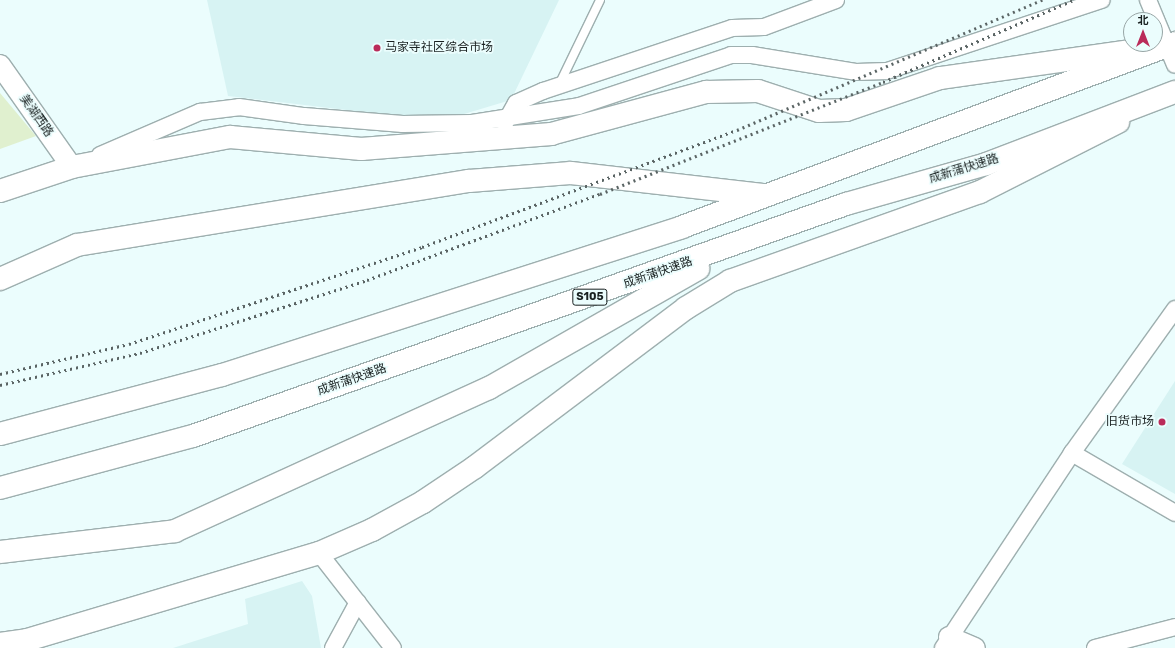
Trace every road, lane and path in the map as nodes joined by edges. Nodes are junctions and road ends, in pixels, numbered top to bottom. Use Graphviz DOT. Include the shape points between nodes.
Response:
graph roads {
  1 [pos="600,0"];
  2 [pos="836,0"];
  3 [pos="1102,0"];
  4 [pos="1148,0"];
  5 [pos="1173,49"];
  6 [pos="0,65"];
  7 [pos="559,86"];
  8 [pos="1175,93"];
  9 [pos="508,117"];
  10 [pos="494,140"];
  11 [pos="72,167"];
  12 [pos="0,191"];
  13 [pos="768,195"];
  14 [pos="752,239"];
  15 [pos="0,279"];
  16 [pos="1175,308"];
  17 [pos="0,434"];
  18 [pos="1072,454"];
  19 [pos="0,488"];
  20 [pos="1175,513"];
  21 [pos="0,552"];
  22 [pos="319,553"];
  23 [pos="358,602"];
  24 [pos="1175,627"];
  25 [pos="946,642"];
  26 [pos="0,644"];
  27 [pos="333,648"];
  28 [pos="393,648"];
  29 [pos="975,648"];
  30 [pos="1095,648"];
  1 -- 7 [label="lane"];
  2 -- 7 [label="street" via="764,27 732,28"];
  3 -- 9 [label="street" via="887,71 856,72 752,55 731,55 578,106"];
  4 -- 5 [label="street"];
  5 -- 10 [label="main road" via="940,78 846,110 819,111 758,91 706,92 551,134"];
  5 -- 13 [label="main road"];
  6 -- 11 [label="street, 美湖西路"];
  7 -- 9 [label="street" via="516,103"];
  8 -- 14 [label="main road, 成新蒲快速路 / S105" via="986,164 846,204"];
  8 -- 22 [label="main road" via="980,192 730,281 686,308 430,498 372,530"];
  9 -- 10 [label="street"];
  9 -- 11 [label="street" via="472,122 403,124 304,116 239,107 200,112"];
  10 -- 11 [label="main road" via="361,149 230,137"];
  11 -- 12 [label="main road"];
  13 -- 15 [label="main road" via="571,173 469,181 77,245"];
  13 -- 17 [label="main road" via="682,227 222,374"];
  14 -- 19 [label="main road, 成新蒲快速路 / S105" via="193,436"];
  14 -- 21 [label="main road" via="489,388 175,531"];
  16 -- 18 [label="street"];
  18 -- 20 [label="street"];
  18 -- 25 [label="street"];
  22 -- 23 [label="street"];
  22 -- 26 [label="main road" via="27,640"];
  23 -- 27 [label="street"];
  23 -- 28 [label="street"];
  24 -- 30 [label="street"];
  25 -- 29 [label="street"];
}
